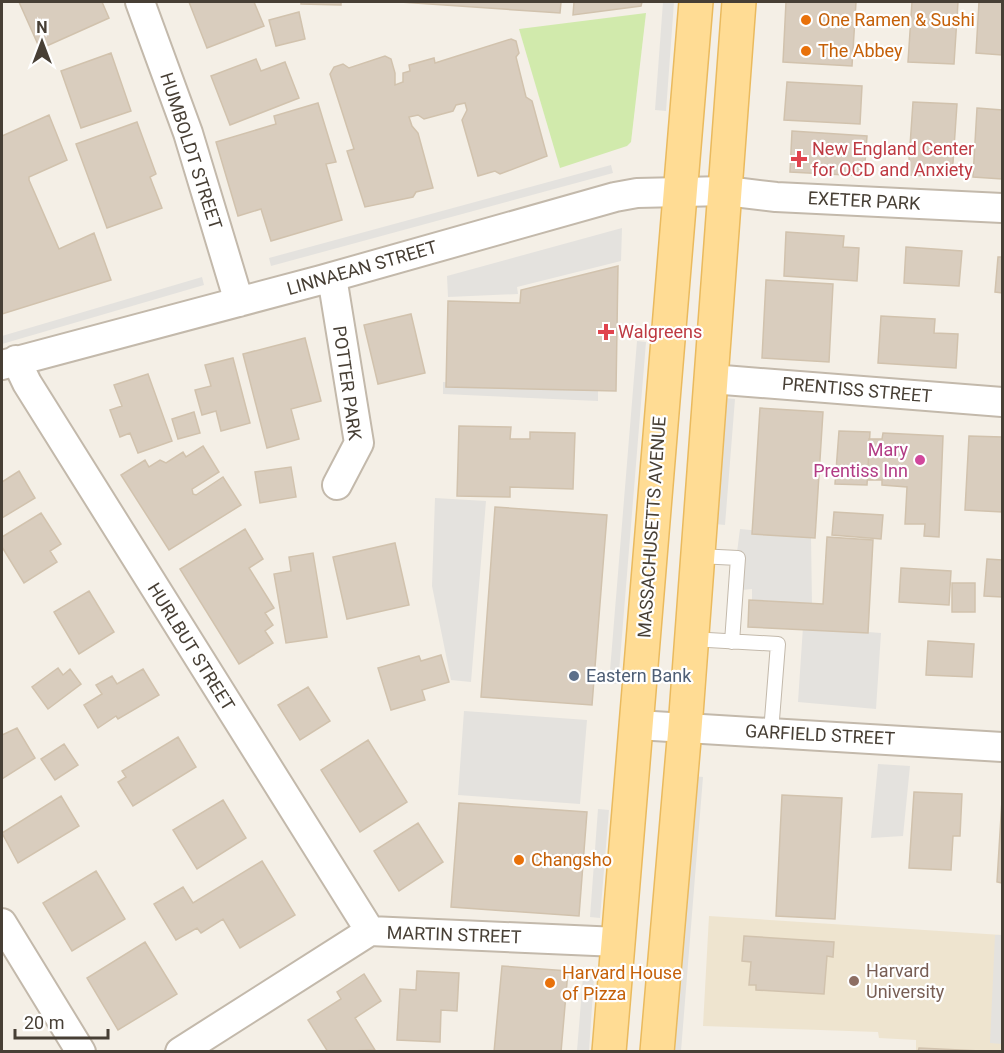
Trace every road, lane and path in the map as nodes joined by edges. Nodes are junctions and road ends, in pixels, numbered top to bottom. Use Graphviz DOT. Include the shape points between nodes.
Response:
graph roads {
  1 [pos="140,2"];
  2 [pos="696,2"];
  3 [pos="739,2"];
  4 [pos="680,191"];
  5 [pos="726,191"];
  6 [pos="1002,208"];
  7 [pos="332,277"];
  8 [pos="239,302"];
  9 [pos="9,362"];
  10 [pos="711,379"];
  11 [pos="1002,402"];
  12 [pos="337,485"];
  13 [pos="698,556"];
  14 [pos="691,639"];
  15 [pos="732,642"];
  16 [pos="637,726"];
  17 [pos="685,728"];
  18 [pos="771,732"];
  19 [pos="1002,747"];
  20 [pos="2,923"];
  21 [pos="370,931"];
  22 [pos="618,942"];
  23 [pos="81,1052"];
  24 [pos="180,1052"];
  25 [pos="609,1052"];
  26 [pos="657,1052"];
  1 -- 8 [label="street, HUMBOLDT STREET" via="188,133"];
  2 -- 4 [label="main road, MASSACHUSETTS AVENUE"];
  3 -- 5 [label="main road"];
  4 -- 5 [label="street, LINNAEAN STREET"];
  4 -- 7 [label="street, LINNAEAN STREET" via="615,197"];
  4 -- 16 [label="main road, MASSACHUSETTS AVENUE"];
  5 -- 6 [label="street, EXETER PARK"];
  5 -- 10 [label="main road"];
  7 -- 8 [label="street, LINNAEAN STREET"];
  7 -- 12 [label="street, POTTER PARK" via="359,443"];
  8 -- 9 [label="street, LINNAEAN STREET"];
  9 -- 21 [label="street, HURLBUT STREET" via="27,383"];
  10 -- 11 [label="street, PRENTISS STREET"];
  10 -- 13 [label="main road"];
  13 -- 14 [label="main road"];
  13 -- 15 [label="lane" via="738,558"];
  14 -- 15 [label="lane"];
  14 -- 17 [label="main road"];
  15 -- 18 [label="lane" via="778,644"];
  16 -- 17 [label="street, GARFIELD STREET"];
  16 -- 22 [label="main road, MASSACHUSETTS AVENUE"];
  17 -- 18 [label="street, GARFIELD STREET"];
  17 -- 26 [label="main road"];
  18 -- 19 [label="street, GARFIELD STREET"];
  20 -- 23 [label="street"];
  21 -- 22 [label="street, MARTIN STREET"];
  21 -- 24 [label="street, MARTIN STREET"];
  22 -- 25 [label="main road, MASSACHUSETTS AVENUE"];
}
